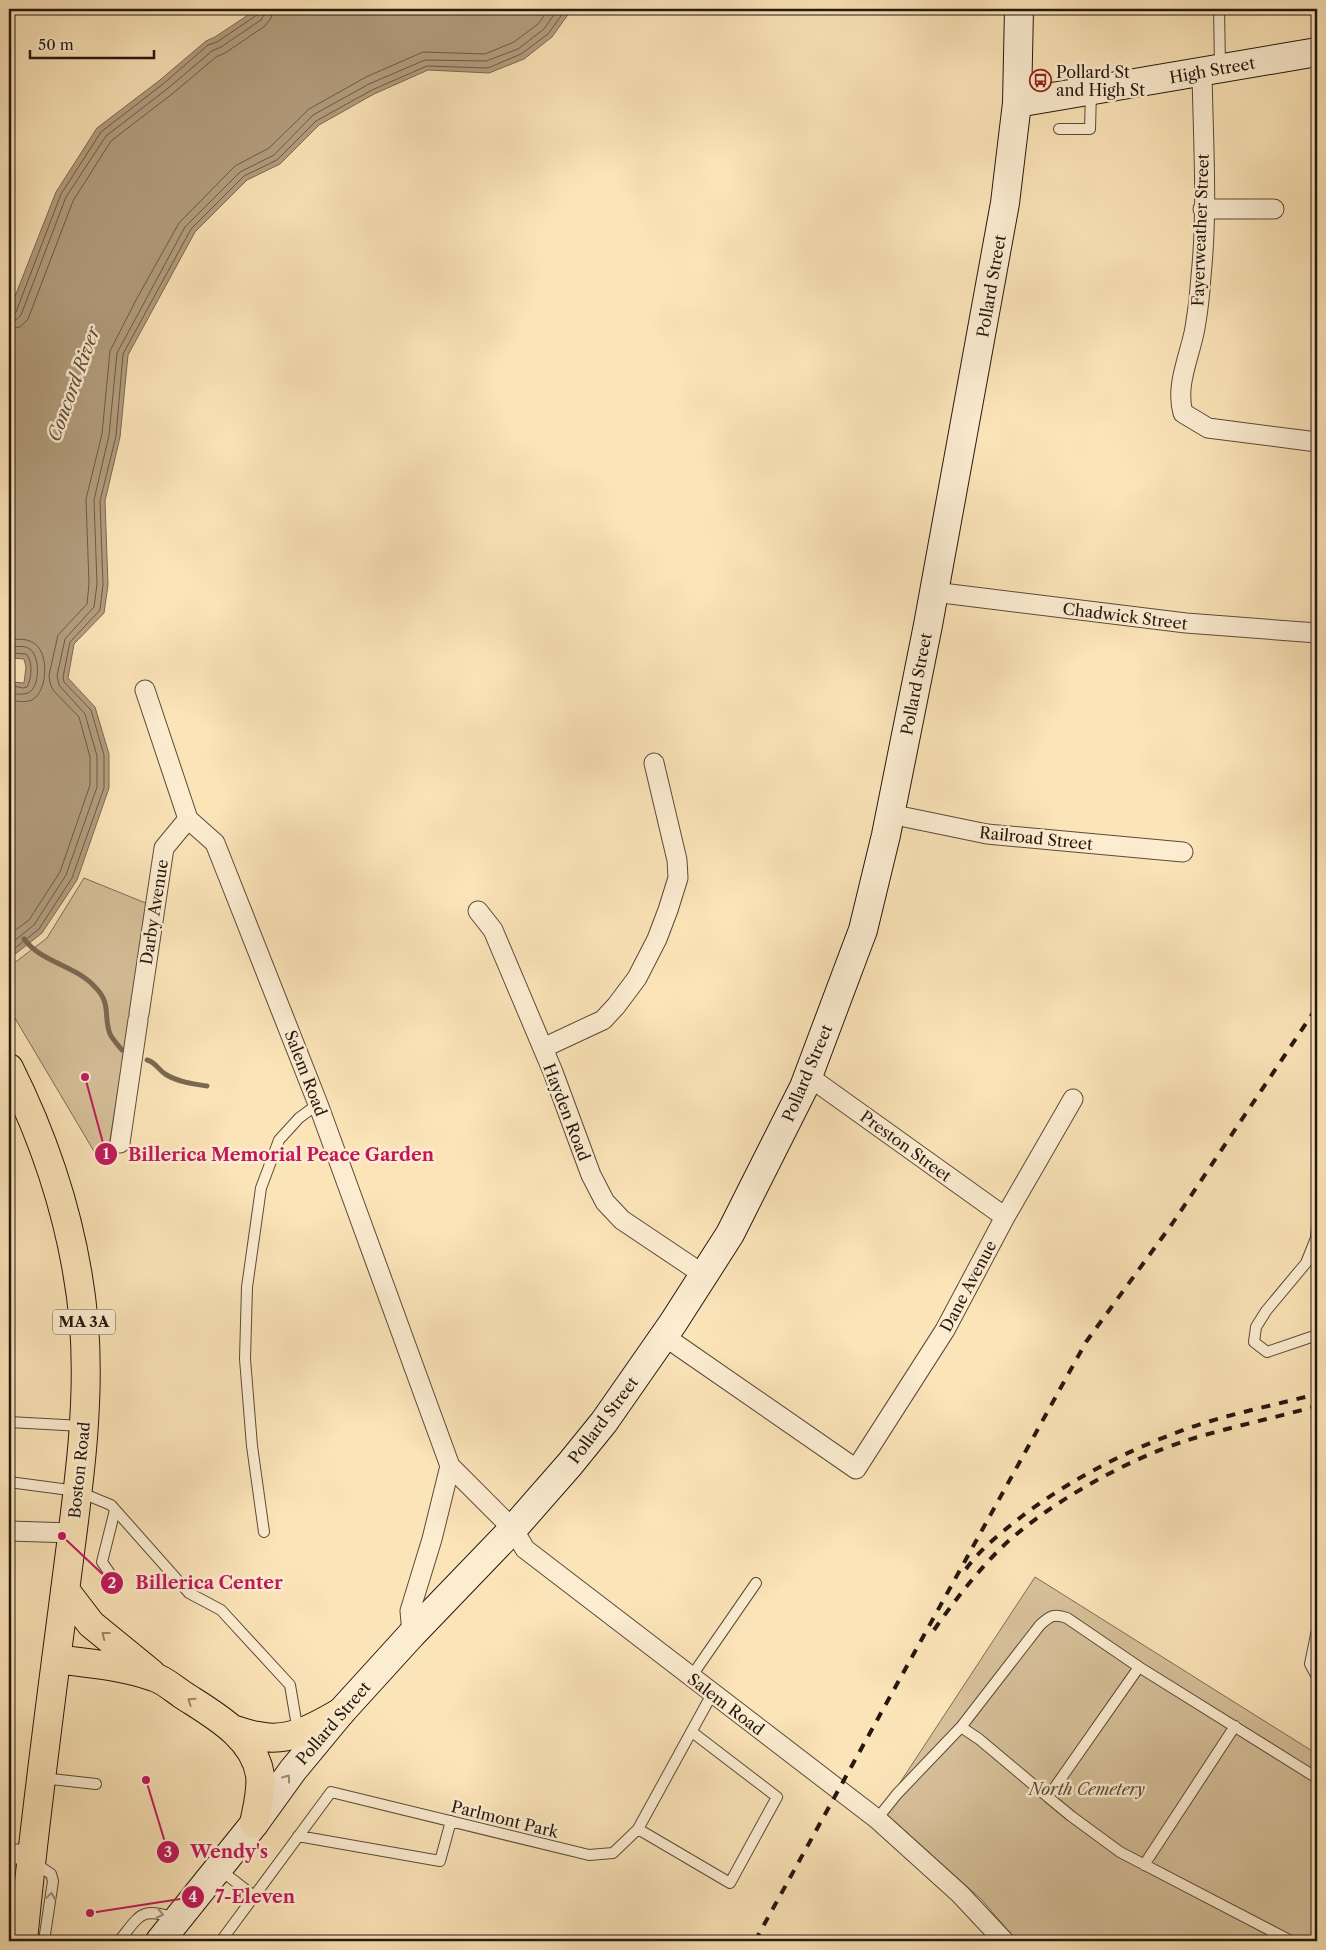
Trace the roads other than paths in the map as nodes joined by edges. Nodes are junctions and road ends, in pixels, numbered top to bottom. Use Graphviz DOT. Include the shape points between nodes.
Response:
graph roads {
  1 [pos="1019,9"];
  2 [pos="1219,9"];
  3 [pos="1317,52"];
  4 [pos="1212,69"];
  5 [pos="1091,90"];
  6 [pos="1017,103"];
  7 [pos="1059,129"];
  8 [pos="1203,209"];
  9 [pos="1274,209"];
  10 [pos="1317,442"];
  11 [pos="934,592"];
  12 [pos="1317,633"];
  13 [pos="145,690"];
  14 [pos="654,763"];
  15 [pos="890,814"];
  16 [pos="188,818"];
  17 [pos="1183,852"];
  18 [pos="478,911"];
  19 [pos="543,1048"];
  20 [pos="9,1068"];
  21 [pos="808,1076"];
  22 [pos="1073,1099"];
  23 [pos="318,1104"];
  24 [pos="120,1143"];
  25 [pos="1005,1217"];
  26 [pos="1317,1225"];
  27 [pos="704,1275"];
  28 [pos="1317,1335"];
  29 [pos="664,1336"];
  30 [pos="9,1422"];
  31 [pos="83,1426"];
  32 [pos="450,1466"];
  33 [pos="9,1482"];
  34 [pos="77,1491"];
  35 [pos="116,1510"];
  36 [pos="513,1530"];
  37 [pos="9,1531"];
  38 [pos="72,1532"];
  39 [pos="264,1532"];
  40 [pos="113,1578"];
  41 [pos="756,1583"];
  42 [pos="65,1590"];
  43 [pos="1317,1630"];
  44 [pos="412,1634"];
  45 [pos="56,1659"];
  46 [pos="1139,1667"];
  47 [pos="156,1677"];
  48 [pos="691,1677"];
  49 [pos="1317,1677"];
  50 [pos="712,1694"];
  51 [pos="341,1712"];
  52 [pos="1235,1726"];
  53 [pos="961,1727"];
  54 [pos="232,1729"];
  55 [pos="692,1732"];
  56 [pos="298,1734"];
  57 [pos="41,1777"];
  58 [pos="1317,1778"];
  59 [pos="96,1784"];
  60 [pos="1048,1797"];
  61 [pos="877,1819"];
  62 [pos="451,1821"];
  63 [pos="254,1824"];
  64 [pos="638,1830"];
  65 [pos="298,1836"];
  66 [pos="24,1856"];
  67 [pos="1144,1865"];
  68 [pos="218,1869"];
  69 [pos="254,1896"];
  70 [pos="178,1919"];
  71 [pos="22,1941"];
  72 [pos="44,1941"];
  73 [pos="119,1941"];
  74 [pos="160,1941"];
  75 [pos="221,1941"];
  76 [pos="1004,1941"];
  77 [pos="1291,1941"];
  1 -- 6 [label="main road, Pollard Street"];
  2 -- 4 [label="lane"];
  3 -- 4 [label="main road, High Street"];
  4 -- 5 [label="main road, High Street"];
  4 -- 8 [label="street, Fayerweather Street"];
  5 -- 6 [label="main road, High Street"];
  5 -- 7 [label="lane" via="1090,129"];
  6 -- 11 [label="main road, Pollard Street" via="1005,203"];
  8 -- 9 [label="street"];
  8 -- 10 [label="street, Fayerweather Street" via="1195,328 1179,402 1183,413 1208,428"];
  11 -- 12 [label="street, Chadwick Street" via="1186,623"];
  11 -- 15 [label="main road, Pollard Street"];
  13 -- 16 [label="street, Salem Road"];
  14 -- 19 [label="street" via="677,860 678,878 657,939 637,978 603,1020"];
  15 -- 17 [label="street, Railroad Street" via="987,834"];
  15 -- 21 [label="main road, Pollard Street" via="863,930"];
  16 -- 23 [label="street, Salem Road" via="215,843"];
  16 -- 24 [label="street, Darby Avenue" via="164,848"];
  18 -- 19 [label="street, Hayden Road" via="493,930"];
  19 -- 27 [label="street, Hayden Road" via="591,1176 605,1202 622,1220"];
  20 -- 31 [label="main road, Boston Road / MA 3A" via="33,1118 69,1226 84,1323"];
  21 -- 25 [label="street, Preston Street"];
  21 -- 27 [label="main road, Pollard Street" via="730,1234"];
  22 -- 25 [label="street, Dane Avenue"];
  23 -- 32 [label="street, Salem Road"];
  23 -- 39 [label="lane" via="278,1140 261,1188 247,1287 246,1368 252,1446"];
  25 -- 29 [label="street, Dane Avenue" via="945,1330 856,1469"];
  26 -- 28 [label="lane" via="1316,1238 1306,1263 1266,1311 1256,1328 1254,1342 1267,1352"];
  27 -- 29 [label="main road, Pollard Street"];
  29 -- 36 [label="main road, Pollard Street" via="604,1422"];
  30 -- 31 [label="lane"];
  31 -- 34 [label="main road, Boston Road / MA 3A"];
  32 -- 36 [label="street, Salem Road"];
  32 -- 44 [label="street" via="410,1611"];
  33 -- 34 [label="lane"];
  34 -- 35 [label="lane"];
  34 -- 38 [label="main road, Boston Road / MA 3A"];
  35 -- 40 [label="lane" via="102,1562"];
  35 -- 56 [label="lane" via="190,1593 221,1610 290,1685"];
  36 -- 44 [label="main road, Pollard Street"];
  36 -- 48 [label="street, Salem Road" via="525,1549"];
  37 -- 38 [label="street"];
  38 -- 42 [label="main road, Boston Road / MA 3A"];
  41 -- 48 [label="lane"];
  42 -- 45 [label="main road, Boston Road / MA 3A"];
  47 -- 42 [label="main road, one-way" via="91,1624"];
  43 -- 49 [label="lane" via="1310,1664"];
  44 -- 51 [label="main road, Pollard Street"];
  45 -- 47 [label="main road"];
  45 -- 57 [label="main road, Boston Road / MA 3A"];
  46 -- 52 [label="lane"];
  46 -- 53 [label="lane" via="1067,1618 1050,1616"];
  46 -- 60 [label="lane"];
  54 -- 47 [label="main road, one-way"];
  48 -- 50 [label="street, Salem Road"];
  50 -- 55 [label="lane, Parlmont Park"];
  50 -- 61 [label="street, Salem Road"];
  51 -- 56 [label="main road"];
  63 -- 51 [label="main road, Pollard Street, one-way"];
  52 -- 58 [label="lane"];
  52 -- 67 [label="lane"];
  53 -- 60 [label="lane"];
  53 -- 61 [label="lane"];
  54 -- 56 [label="main road" via="258,1737"];
  54 -- 63 [label="main road" via="248,1747 260,1774"];
  55 -- 64 [label="lane, Parlmont Park"];
  55 -- 64 [label="lane" via="777,1797 730,1883"];
  57 -- 59 [label="lane"];
  57 -- 66 [label="main road, Boston Road / MA 3A"];
  60 -- 67 [label="lane" via="1100,1839"];
  61 -- 76 [label="street, Salem Road" via="960,1894"];
  62 -- 64 [label="lane, Parlmont Park" via="589,1855 613,1853"];
  62 -- 65 [label="lane, Parlmont Park" via="331,1792"];
  62 -- 65 [label="lane" via="440,1861"];
  63 -- 68 [label="main road, Pollard Street"];
  65 -- 69 [label="lane, Parlmont Park"];
  66 -- 71 [label="main road, Boston Road / MA 3A"];
  72 -- 66 [label="lane, one-way" via="53,1881 51,1874"];
  67 -- 77 [label="lane"];
  68 -- 69 [label="lane"];
  68 -- 70 [label="main road, Pollard Street"];
  69 -- 75 [label="lane, Parlmont Park"];
  73 -- 70 [label="lane, one-way" via="141,1914 156,1912"];
  70 -- 74 [label="main road, Pollard Street"];
}
